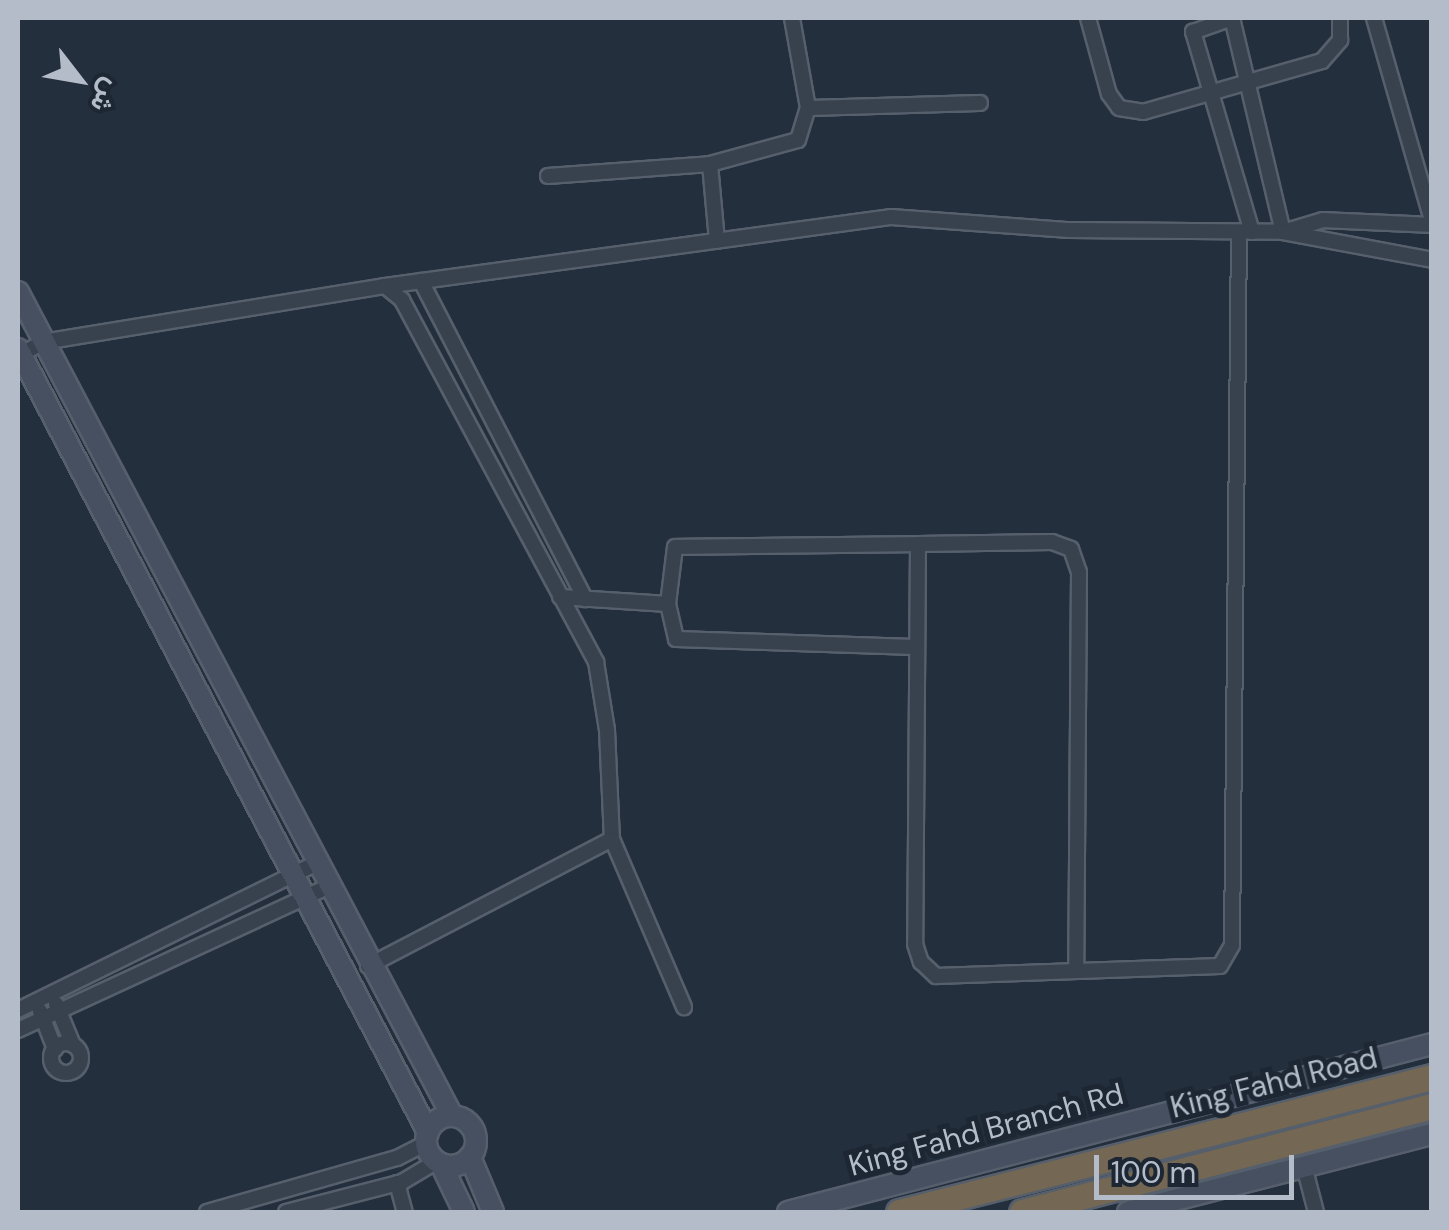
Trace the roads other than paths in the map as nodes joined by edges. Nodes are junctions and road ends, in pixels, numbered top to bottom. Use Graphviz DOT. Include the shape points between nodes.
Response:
graph roads {
  1 [pos="792,18"];
  2 [pos="1088,18"];
  3 [pos="1340,18"];
  4 [pos="1374,18"];
  5 [pos="1247,82"];
  6 [pos="1211,92"];
  7 [pos="980,102"];
  8 [pos="808,108"];
  9 [pos="710,164"];
  10 [pos="548,176"];
  11 [pos="1432,223"];
  12 [pos="1246,232"];
  13 [pos="1282,232"];
  14 [pos="717,241"];
  15 [pos="1432,260"];
  16 [pos="421,281"];
  17 [pos="385,286"];
  18 [pos="18,292"];
  19 [pos="43,342"];
  20 [pos="19,352"];
  21 [pos="918,544"];
  22 [pos="560,598"];
  23 [pos="585,599"];
  24 [pos="668,604"];
  25 [pos="915,647"];
  26 [pos="612,839"];
  27 [pos="316,864"];
  28 [pos="294,876"];
  29 [pos="328,887"];
  30 [pos="305,898"];
  31 [pos="368,966"];
  32 [pos="1076,971"];
  33 [pos="53,993"];
  34 [pos="36,1002"];
  35 [pos="684,1008"];
  36 [pos="18,1010"];
  37 [pos="58,1010"];
  38 [pos="43,1017"];
  39 [pos="18,1030"];
  40 [pos="73,1044"];
  41 [pos="1432,1044"];
  42 [pos="54,1049"];
  43 [pos="1432,1076"];
  44 [pos="1432,1106"];
  45 [pos="452,1116"];
  46 [pos="1432,1134"];
  47 [pos="433,1150"];
  48 [pos="470,1157"];
  49 [pos="1304,1166"];
  50 [pos="1191,1168"];
  51 [pos="336,1176"];
  52 [pos="393,1184"];
  53 [pos="342,1198"];
  54 [pos="238,1208"];
  55 [pos="207,1212"];
  56 [pos="286,1212"];
  57 [pos="396,1212"];
  58 [pos="405,1212"];
  59 [pos="464,1212"];
  60 [pos="494,1212"];
  61 [pos="788,1212"];
  62 [pos="899,1212"];
  63 [pos="1022,1212"];
  64 [pos="1046,1212"];
  65 [pos="1128,1212"];
  66 [pos="1316,1212"];
  1 -- 8 [label="street"];
  2 -- 6 [label="street" via="1119,108 1143,112"];
  3 -- 5 [label="street" via="1340,40 1322,62"];
  4 -- 11 [label="street"];
  5 -- 6 [label="street"];
  5 -- 6 [label="street" via="1232,18 1193,32"];
  5 -- 13 [label="street"];
  6 -- 12 [label="street"];
  7 -- 8 [label="street"];
  8 -- 9 [label="street" via="798,140 788,146"];
  9 -- 10 [label="street"];
  9 -- 14 [label="street"];
  11 -- 13 [label="street" via="1322,220"];
  12 -- 13 [label="street"];
  12 -- 14 [label="street" via="1070,230 891,217"];
  12 -- 32 [label="street" via="1232,944 1220,966 1203,972"];
  13 -- 15 [label="street"];
  14 -- 16 [label="street"];
  16 -- 17 [label="street"];
  16 -- 23 [label="street"];
  17 -- 19 [label="street"];
  17 -- 22 [label="street" via="402,300"];
  18 -- 19 [label="street"];
  19 -- 20 [label="street"];
  19 -- 27 [label="street"];
  20 -- 28 [label="street"];
  21 -- 24 [label="street" via="674,548"];
  21 -- 25 [label="street"];
  21 -- 32 [label="street" via="1052,542 1070,549 1079,572 1072,770"];
  22 -- 23 [label="street"];
  22 -- 26 [label="street" via="596,662"];
  23 -- 24 [label="street"];
  24 -- 25 [label="street" via="676,639"];
  25 -- 32 [label="street" via="915,944 921,962 936,976"];
  26 -- 31 [label="street"];
  26 -- 35 [label="street"];
  27 -- 28 [label="street"];
  27 -- 29 [label="street"];
  28 -- 30 [label="street"];
  28 -- 33 [label="street"];
  29 -- 30 [label="street"];
  29 -- 31 [label="street"];
  30 -- 37 [label="street"];
  30 -- 47 [label="street"];
  31 -- 45 [label="street"];
  33 -- 34 [label="street"];
  33 -- 37 [label="street"];
  34 -- 36 [label="street"];
  34 -- 38 [label="street"];
  37 -- 38 [label="street"];
  37 -- 40 [label="street"];
  38 -- 39 [label="street"];
  38 -- 42 [label="street"];
  40 -- 42 [label="street"];
  40 -- 42 [label="street" via="80,1062 70,1072 54,1066"];
  41 -- 61 [label="street, King Fahd Branch Rd"];
  43 -- 62 [label="highway, King Fahd Road"];
  44 -- 50 [label="highway, King Fahd Road"];
  45 -- 47 [label="street"];
  45 -- 48 [label="street" via="475,1132"];
  46 -- 49 [label="street"];
  47 -- 48 [label="street" via="456,1166"];
  47 -- 51 [label="street"];
  47 -- 52 [label="street"];
  47 -- 59 [label="street"];
  48 -- 60 [label="street"];
  49 -- 65 [label="street"];
  49 -- 66 [label="street"];
  50 -- 63 [label="highway, King Fahd Road"];
  50 -- 64 [label="highway"];
  51 -- 53 [label="street"];
  51 -- 54 [label="street"];
  52 -- 53 [label="street"];
  52 -- 57 [label="street"];
  52 -- 58 [label="street"];
  53 -- 56 [label="street"];
  54 -- 55 [label="street"];
}
